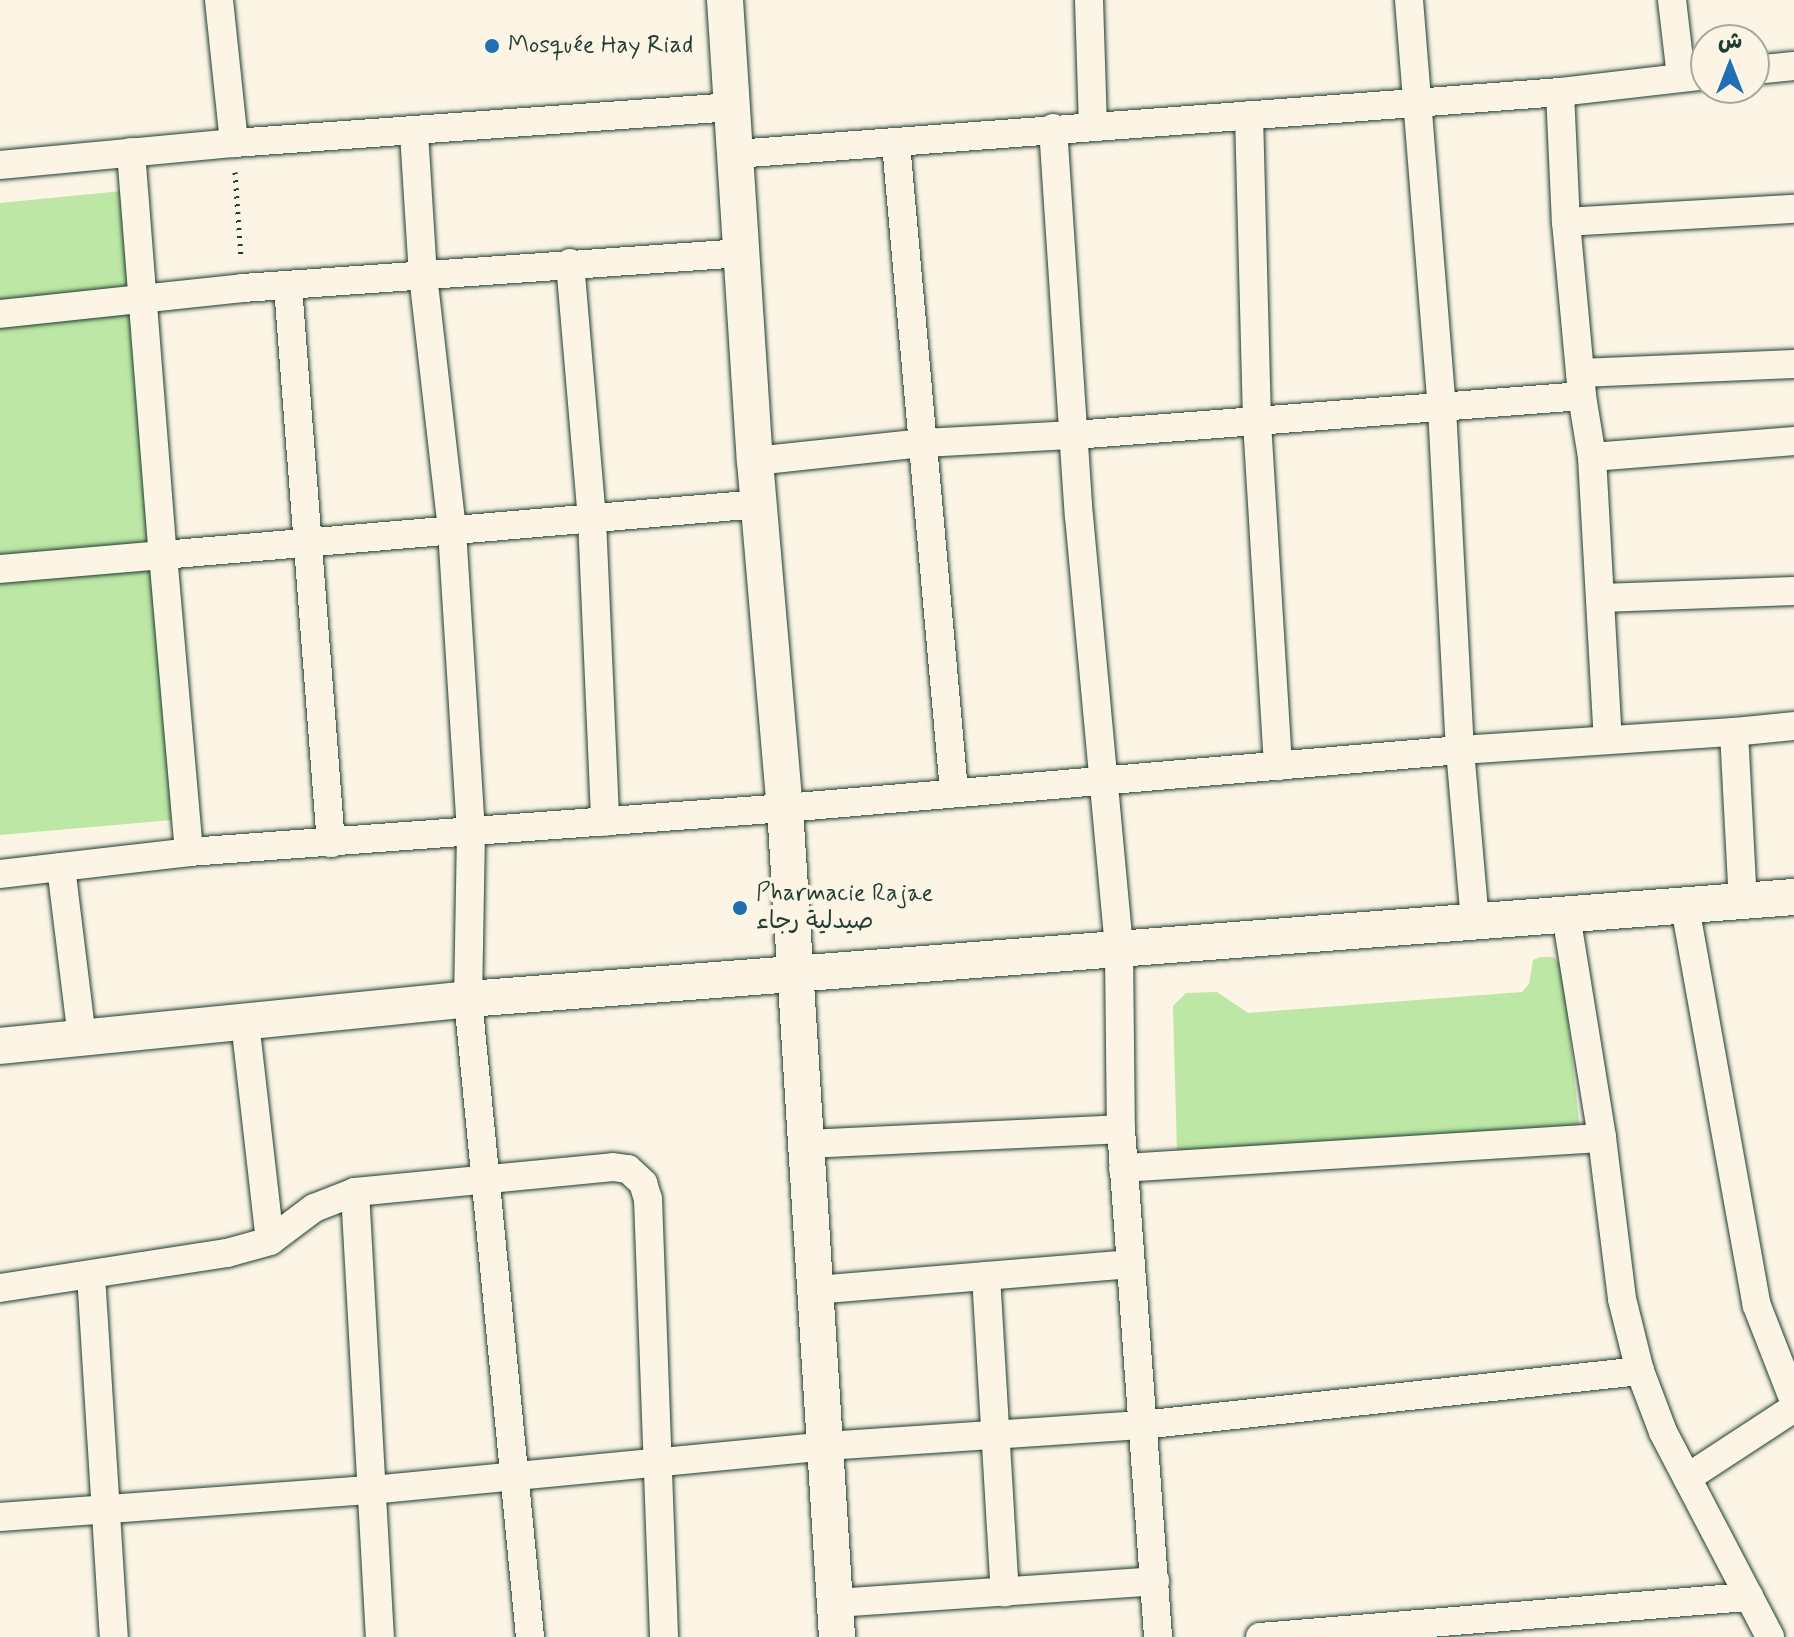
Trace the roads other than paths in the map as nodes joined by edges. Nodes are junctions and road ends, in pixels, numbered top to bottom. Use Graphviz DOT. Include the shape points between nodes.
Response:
graph roads {
  1 [pos="219,0"];
  2 [pos="725,0"];
  3 [pos="1089,0"];
  4 [pos="1409,0"];
  5 [pos="1672,0"];
  6 [pos="1690,65"];
  7 [pos="1794,66"];
  8 [pos="1770,68"];
  9 [pos="1690,76"];
  10 [pos="1560,92"];
  11 [pos="1415,102"];
  12 [pos="733,107"];
  13 [pos="1249,115"];
  14 [pos="1093,126"];
  15 [pos="1053,128"];
  16 [pos="414,133"];
  17 [pos="234,143"];
  18 [pos="896,144"];
  19 [pos="131,152"];
  20 [pos="736,154"];
  21 [pos="0,165"];
  22 [pos="1794,209"];
  23 [pos="1566,222"];
  24 [pos="742,253"];
  25 [pos="570,263"];
  26 [pos="423,275"];
  27 [pos="288,287"];
  28 [pos="140,300"];
  29 [pos="0,314"];
  30 [pos="1794,364"];
  31 [pos="1581,385"];
  32 [pos="1442,408"];
  33 [pos="1257,422"];
  34 [pos="1074,435"];
  35 [pos="1794,441"];
  36 [pos="924,443"];
  37 [pos="1592,457"];
  38 [pos="755,461"];
  39 [pos="759,504"];
  40 [pos="592,519"];
  41 [pos="452,530"];
  42 [pos="307,541"];
  43 [pos="163,555"];
  44 [pos="0,569"];
  45 [pos="1794,591"];
  46 [pos="1602,598"];
  47 [pos="1794,726"];
  48 [pos="1734,732"];
  49 [pos="1608,740"];
  50 [pos="1460,750"];
  51 [pos="1278,766"];
  52 [pos="1102,778"];
  53 [pos="954,791"];
  54 [pos="785,808"];
  55 [pos="605,822"];
  56 [pos="471,831"];
  57 [pos="331,843"];
  58 [pos="189,852"];
  59 [pos="61,867"];
  60 [pos="0,874"];
  61 [pos="1794,897"];
  62 [pos="1743,902"];
  63 [pos="1685,907"];
  64 [pos="1566,915"];
  65 [pos="1475,922"];
  66 [pos="1119,950"];
  67 [pos="794,973"];
  68 [pos="468,999"];
  69 [pos="245,1022"];
  70 [pos="82,1038"];
  71 [pos="0,1046"];
  72 [pos="1121,1129"];
  73 [pos="1602,1138"];
  74 [pos="805,1144"];
  75 [pos="1123,1168"];
  76 [pos="485,1182"];
  77 [pos="355,1192"];
  78 [pos="270,1241"];
  79 [pos="1130,1264"];
  80 [pos="91,1275"];
  81 [pos="986,1276"];
  82 [pos="0,1288"];
  83 [pos="815,1290"];
  84 [pos="1640,1371"];
  85 [pos="1794,1401"];
  86 [pos="1794,1408"];
  87 [pos="1142,1425"];
  88 [pos="997,1435"];
  89 [pos="825,1446"];
  90 [pos="658,1464"];
  91 [pos="515,1475"];
  92 [pos="1687,1478"];
  93 [pos="371,1490"];
  94 [pos="104,1509"];
  95 [pos="0,1517"];
  96 [pos="1155,1581"];
  97 [pos="1005,1592"];
  98 [pos="1749,1597"];
  99 [pos="836,1620"];
  100 [pos="114,1637"];
  101 [pos="380,1637"];
  102 [pos="530,1637"];
  103 [pos="664,1637"];
  104 [pos="1158,1637"];
  105 [pos="1260,1637"];
  106 [pos="1770,1637"];
  1 -- 17 [label="street"];
  2 -- 12 [label="street"];
  3 -- 14 [label="street"];
  4 -- 11 [label="street"];
  5 -- 6 [label="street"];
  7 -- 8 [label="street"];
  9 -- 10 [label="street"];
  10 -- 11 [label="street"];
  10 -- 23 [label="street"];
  11 -- 13 [label="street"];
  11 -- 32 [label="street"];
  12 -- 16 [label="street"];
  12 -- 20 [label="street"];
  13 -- 14 [label="street"];
  13 -- 33 [label="street"];
  14 -- 15 [label="street"];
  15 -- 18 [label="street"];
  15 -- 34 [label="street"];
  16 -- 17 [label="street"];
  16 -- 26 [label="street"];
  17 -- 19 [label="street"];
  18 -- 20 [label="street"];
  18 -- 36 [label="street"];
  19 -- 21 [label="street"];
  19 -- 28 [label="street"];
  20 -- 24 [label="street"];
  22 -- 23 [label="street"];
  23 -- 31 [label="street"];
  24 -- 25 [label="street"];
  24 -- 38 [label="street"];
  25 -- 26 [label="street"];
  25 -- 40 [label="street"];
  26 -- 27 [label="street"];
  26 -- 41 [label="street"];
  27 -- 28 [label="street"];
  27 -- 42 [label="street"];
  28 -- 29 [label="street"];
  28 -- 43 [label="street"];
  30 -- 31 [label="street"];
  31 -- 32 [label="street"];
  31 -- 37 [label="street"];
  32 -- 33 [label="street"];
  32 -- 50 [label="street"];
  33 -- 34 [label="street"];
  33 -- 51 [label="street"];
  34 -- 36 [label="street"];
  34 -- 52 [label="street"];
  35 -- 37 [label="street"];
  36 -- 38 [label="street"];
  36 -- 53 [label="street"];
  37 -- 46 [label="street"];
  38 -- 39 [label="street"];
  39 -- 40 [label="street"];
  39 -- 54 [label="street"];
  40 -- 41 [label="street"];
  40 -- 55 [label="street"];
  41 -- 42 [label="street"];
  41 -- 56 [label="street"];
  42 -- 43 [label="street"];
  42 -- 57 [label="street"];
  43 -- 44 [label="street"];
  43 -- 58 [label="street"];
  45 -- 46 [label="street"];
  46 -- 49 [label="street"];
  47 -- 48 [label="street"];
  48 -- 49 [label="street"];
  48 -- 62 [label="street"];
  49 -- 50 [label="street"];
  50 -- 51 [label="street"];
  50 -- 65 [label="street"];
  51 -- 52 [label="street"];
  52 -- 53 [label="street"];
  52 -- 66 [label="street"];
  53 -- 54 [label="street"];
  54 -- 55 [label="street"];
  54 -- 67 [label="street"];
  55 -- 56 [label="street"];
  56 -- 57 [label="street"];
  56 -- 68 [label="street"];
  57 -- 58 [label="street"];
  58 -- 59 [label="street"];
  59 -- 60 [label="street"];
  59 -- 70 [label="street"];
  61 -- 62 [label="street"];
  62 -- 63 [label="street"];
  63 -- 64 [label="street"];
  63 -- 85 [label="street" via="1757,1306"];
  64 -- 65 [label="street"];
  64 -- 73 [label="street"];
  65 -- 66 [label="street"];
  66 -- 67 [label="street"];
  66 -- 72 [label="street"];
  67 -- 68 [label="street"];
  67 -- 74 [label="street"];
  68 -- 69 [label="street"];
  68 -- 76 [label="street"];
  69 -- 70 [label="street"];
  69 -- 78 [label="street"];
  70 -- 71 [label="street"];
  72 -- 74 [label="street"];
  72 -- 75 [label="street"];
  73 -- 75 [label="street"];
  73 -- 84 [label="street" via="1622,1299"];
  74 -- 83 [label="street"];
  75 -- 79 [label="street"];
  76 -- 77 [label="street"];
  76 -- 90 [label="street" via="613,1167 628,1169 643,1183 648,1199"];
  76 -- 91 [label="street"];
  77 -- 78 [label="street" via="314,1208"];
  77 -- 93 [label="street"];
  78 -- 80 [label="street" via="178,1263"];
  79 -- 81 [label="street"];
  79 -- 87 [label="street"];
  80 -- 82 [label="street"];
  80 -- 94 [label="street"];
  81 -- 83 [label="street"];
  81 -- 88 [label="street"];
  83 -- 89 [label="street"];
  84 -- 87 [label="street"];
  84 -- 92 [label="street"];
  86 -- 92 [label="street"];
  87 -- 88 [label="street"];
  87 -- 96 [label="street"];
  88 -- 89 [label="street"];
  88 -- 97 [label="street"];
  89 -- 90 [label="street"];
  89 -- 99 [label="street"];
  90 -- 91 [label="street"];
  90 -- 103 [label="street"];
  91 -- 93 [label="street"];
  91 -- 102 [label="street"];
  92 -- 98 [label="street"];
  93 -- 94 [label="street"];
  93 -- 101 [label="street"];
  94 -- 95 [label="street"];
  94 -- 100 [label="street"];
  96 -- 97 [label="street"];
  96 -- 104 [label="street"];
  97 -- 99 [label="street"];
  98 -- 105 [label="street"];
  98 -- 106 [label="street"];
}
